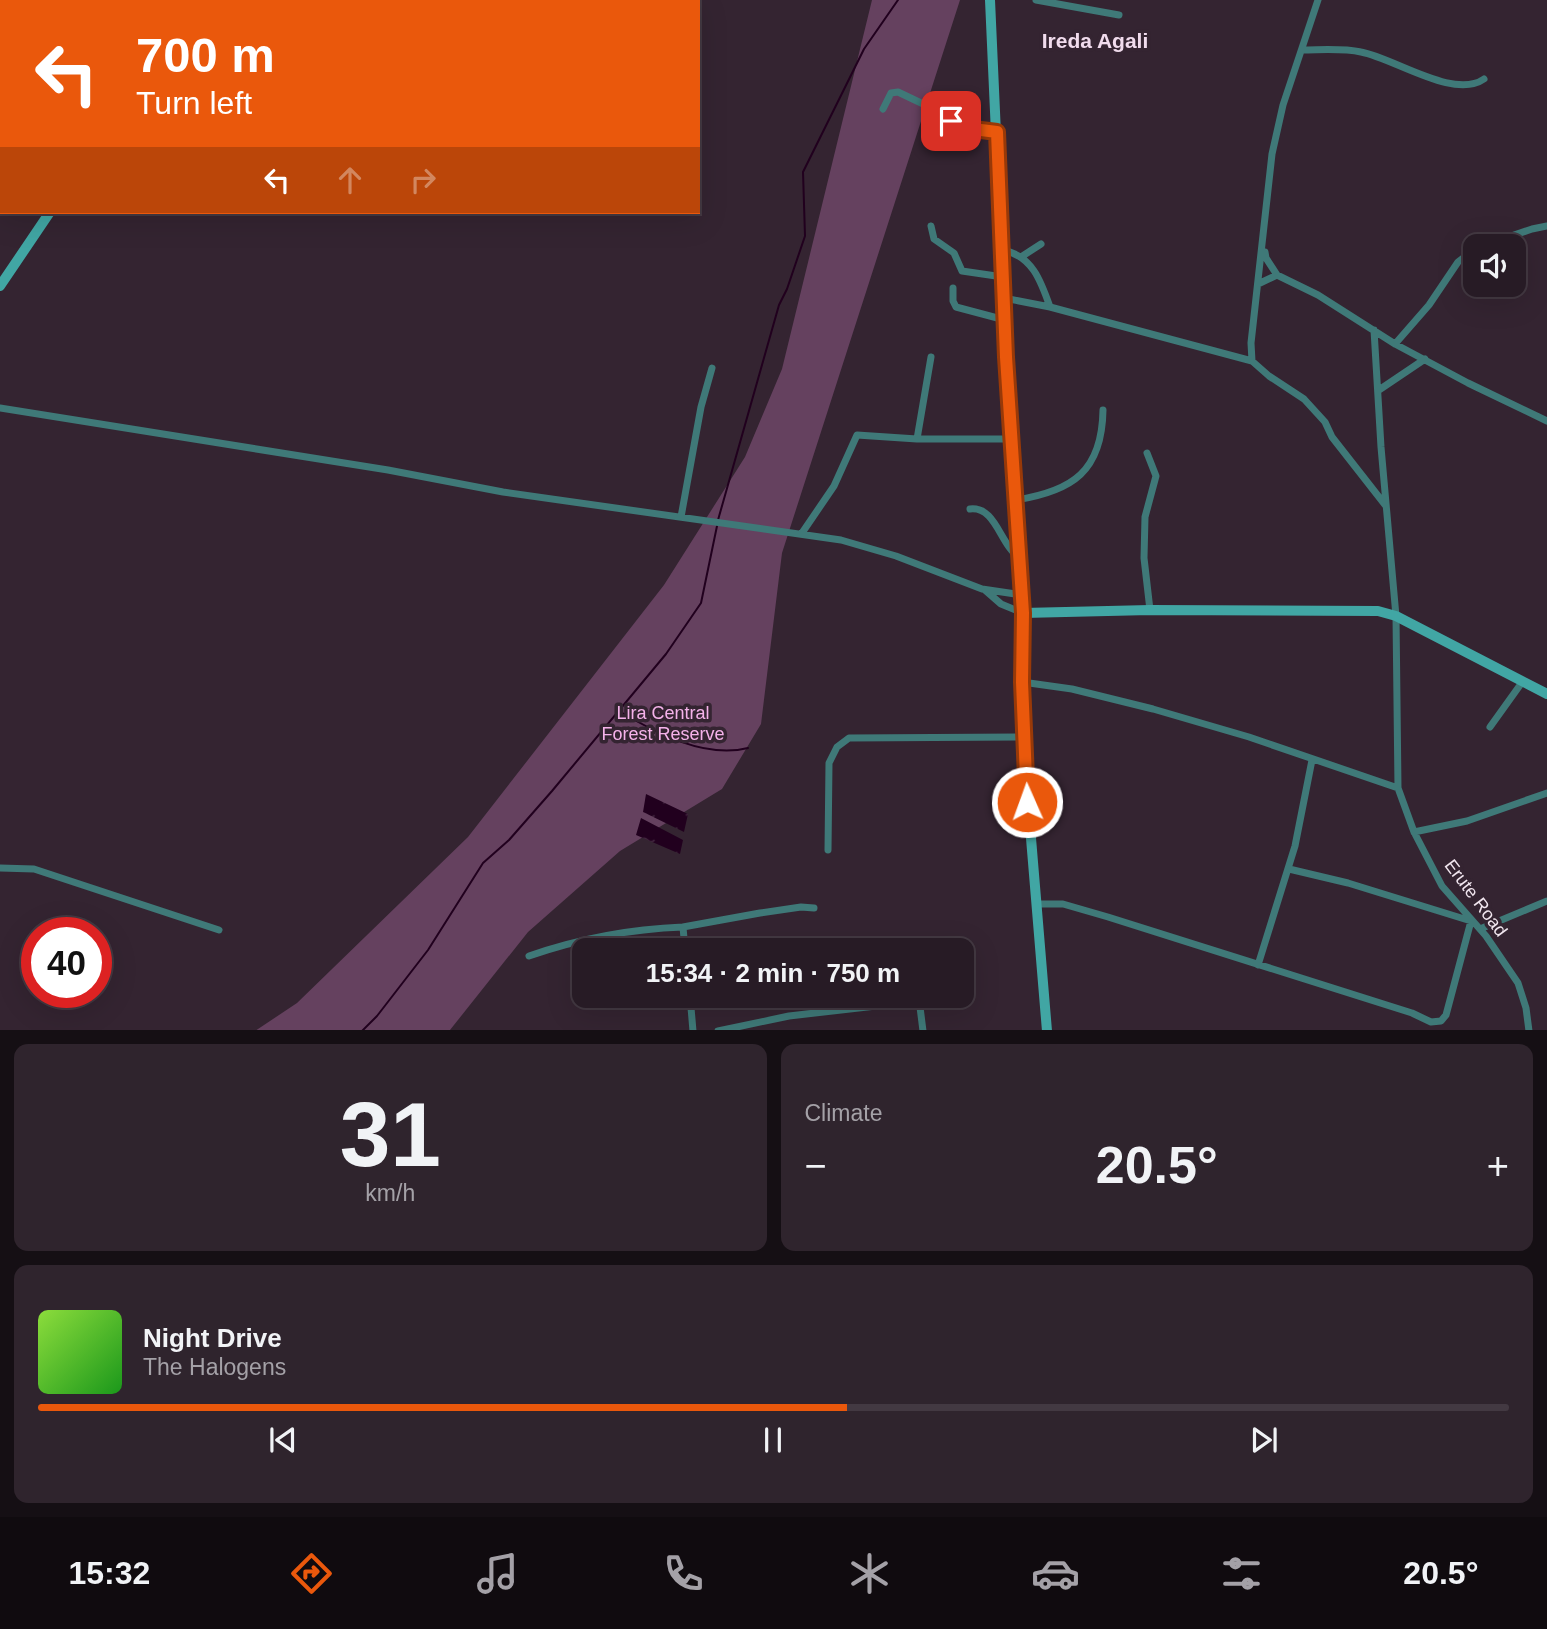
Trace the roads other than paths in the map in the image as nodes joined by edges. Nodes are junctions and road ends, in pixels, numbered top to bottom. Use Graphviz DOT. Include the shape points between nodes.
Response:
graph roads {
  1 [pos="990,0"];
  2 [pos="1036,0"];
  3 [pos="1318,0"];
  4 [pos="1119,15"];
  5 [pos="1301,50"];
  6 [pos="1484,79"];
  7 [pos="883,109"];
  8 [pos="965,128"];
  9 [pos="936,130"];
  10 [pos="997,132"];
  11 [pos="49,214"];
  12 [pos="931,226"];
  13 [pos="1547,226"];
  14 [pos="1517,234"];
  15 [pos="1264,241"];
  16 [pos="1041,244"];
  17 [pos="1002,250"];
  18 [pos="1021,257"];
  19 [pos="1463,258"];
  20 [pos="1277,275"];
  21 [pos="1003,276"];
  22 [pos="0,285"];
  23 [pos="1258,285"];
  24 [pos="953,288"];
  25 [pos="1004,298"];
  26 [pos="1050,307"];
  27 [pos="1005,320"];
  28 [pos="1374,330"];
  29 [pos="1395,344"];
  30 [pos="931,357"];
  31 [pos="1425,359"];
  32 [pos="1251,361"];
  33 [pos="712,368"];
  34 [pos="1379,390"];
  35 [pos="0,408"];
  36 [pos="1102,410"];
  37 [pos="1547,421"];
  38 [pos="917,439"];
  39 [pos="1012,439"];
  40 [pos="1147,453"];
  41 [pos="1016,500"];
  42 [pos="1386,507"];
  43 [pos="970,509"];
  44 [pos="681,517"];
  45 [pos="802,533"];
  46 [pos="1019,557"];
  47 [pos="982,589"];
  48 [pos="1022,595"];
  49 [pos="1150,610"];
  50 [pos="1023,613"];
  51 [pos="1396,616"];
  52 [pos="1523,681"];
  53 [pos="1022,682"];
  54 [pos="1547,694"];
  55 [pos="1490,727"];
  56 [pos="1025,737"];
  57 [pos="1312,760"];
  58 [pos="1398,788"];
  59 [pos="1547,793"];
  60 [pos="1414,832"];
  61 [pos="828,850"];
  62 [pos="0,868"];
  63 [pos="1289,869"];
  64 [pos="1547,901"];
  65 [pos="1036,904"];
  66 [pos="814,908"];
  67 [pos="1471,921"];
  68 [pos="683,927"];
  69 [pos="1480,929"];
  70 [pos="219,930"];
  71 [pos="684,938"];
  72 [pos="529,956"];
  73 [pos="1258,965"];
  74 [pos="691,1008"];
  75 [pos="693,1030"];
  76 [pos="723,1030"];
  77 [pos="923,1030"];
  78 [pos="1047,1030"];
  79 [pos="1529,1030"];
  1 -- 10 [label="street"];
  2 -- 4 [label="street"];
  3 -- 5 [label="street"];
  5 -- 6 [label="street" via="1364,52 1448,83 1477,84"];
  5 -- 15 [label="street" via="1272,155"];
  7 -- 8 [label="street" via="891,93 898,92"];
  8 -- 9 [label="street"];
  8 -- 10 [label="street"];
  10 -- 17 [label="street"];
  11 -- 22 [label="street"];
  12 -- 21 [label="street" via="934,239 954,253 962,271"];
  13 -- 14 [label="street"];
  15 -- 20 [label="street" via="1266,258"];
  15 -- 23 [label="street"];
  16 -- 18 [label="street"];
  17 -- 18 [label="street"];
  17 -- 21 [label="street"];
  18 -- 26 [label="street" via="1040,277"];
  19 -- 29 [label="street"];
  20 -- 23 [label="street"];
  20 -- 28 [label="street"];
  21 -- 25 [label="street"];
  23 -- 32 [label="street"];
  24 -- 27 [label="street" via="956,307"];
  25 -- 26 [label="street"];
  25 -- 27 [label="street"];
  26 -- 32 [label="street"];
  27 -- 39 [label="street"];
  28 -- 29 [label="street"];
  28 -- 34 [label="street, Erute Road"];
  29 -- 31 [label="street"];
  30 -- 38 [label="street"];
  31 -- 34 [label="street"];
  31 -- 37 [label="street"];
  32 -- 42 [label="street" via="1304,399"];
  33 -- 44 [label="street"];
  34 -- 42 [label="street, Erute Road"];
  35 -- 44 [label="street"];
  36 -- 41 [label="street" via="1096,453 1083,475 1057,490"];
  38 -- 39 [label="street"];
  38 -- 45 [label="street" via="857,435 834,486"];
  39 -- 41 [label="street"];
  40 -- 49 [label="street" via="1156,476 1145,517"];
  41 -- 46 [label="street"];
  42 -- 51 [label="street, Erute Road"];
  43 -- 46 [label="street" via="989,515"];
  44 -- 45 [label="street"];
  45 -- 47 [label="street" via="877,550"];
  46 -- 48 [label="street"];
  47 -- 48 [label="street"];
  47 -- 50 [label="street"];
  48 -- 50 [label="street"];
  49 -- 50 [label="street"];
  49 -- 51 [label="street" via="1378,611"];
  50 -- 53 [label="street"];
  51 -- 52 [label="street"];
  51 -- 58 [label="street, Erute Road"];
  52 -- 54 [label="street"];
  52 -- 55 [label="street"];
  53 -- 56 [label="street"];
  53 -- 57 [label="street" via="1120,700"];
  56 -- 61 [label="street" via="849,738 837,747 829,764"];
  56 -- 65 [label="street"];
  57 -- 58 [label="street"];
  57 -- 63 [label="street"];
  58 -- 60 [label="street, Erute Road"];
  59 -- 60 [label="street" via="1467,821"];
  60 -- 67 [label="street, Erute Road" via="1442,886"];
  62 -- 70 [label="street" via="34,869"];
  63 -- 67 [label="street"];
  63 -- 73 [label="street"];
  64 -- 69 [label="street"];
  65 -- 73 [label="street" via="1063,904"];
  65 -- 78 [label="street"];
  66 -- 68 [label="street"];
  67 -- 69 [label="street, Erute Road"];
  67 -- 73 [label="street" via="1441,1021 1430,1022"];
  68 -- 71 [label="street"];
  68 -- 72 [label="street" via="578,941"];
  69 -- 79 [label="street, Erute Road" via="1518,983"];
  74 -- 75 [label="street"];
  76 -- 77 [label="street" via="789,1016 911,1002 920,1007"];
}
